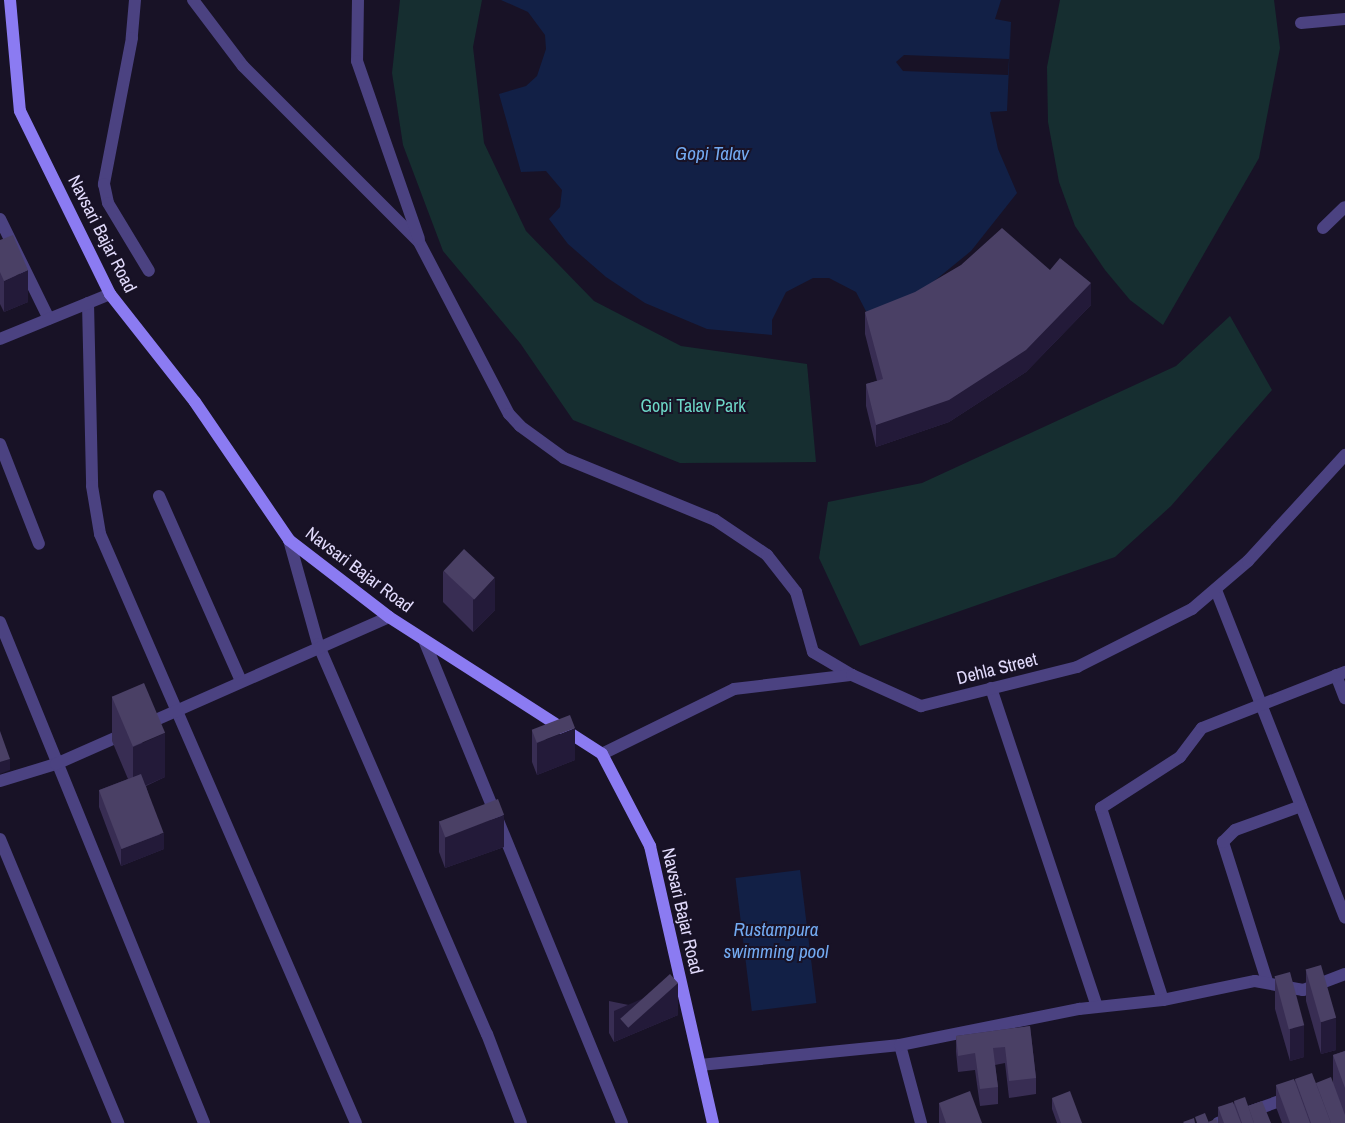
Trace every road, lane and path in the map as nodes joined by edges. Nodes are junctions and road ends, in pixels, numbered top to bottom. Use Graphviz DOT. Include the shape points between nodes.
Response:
graph roads {
  1 [pos="10,0"];
  2 [pos="135,0"];
  3 [pos="193,0"];
  4 [pos="358,0"];
  5 [pos="1345,19"];
  6 [pos="1302,23"];
  7 [pos="1345,208"];
  8 [pos="0,220"];
  9 [pos="1324,228"];
  10 [pos="419,242"];
  11 [pos="149,271"];
  12 [pos="110,294"];
  13 [pos="88,303"];
  14 [pos="49,319"];
  15 [pos="0,339"];
  16 [pos="0,444"];
  17 [pos="1344,460"];
  18 [pos="159,496"];
  19 [pos="289,540"];
  20 [pos="39,544"];
  21 [pos="1216,590"];
  22 [pos="389,617"];
  23 [pos="0,622"];
  24 [pos="424,640"];
  25 [pos="318,644"];
  26 [pos="1340,673"];
  27 [pos="852,675"];
  28 [pos="240,679"];
  29 [pos="991,688"];
  30 [pos="1345,698"];
  31 [pos="1261,704"];
  32 [pos="176,708"];
  33 [pos="602,754"];
  34 [pos="56,764"];
  35 [pos="0,782"];
  36 [pos="1302,806"];
  37 [pos="0,840"];
  38 [pos="1345,917"];
  39 [pos="1345,974"];
  40 [pos="1267,981"];
  41 [pos="1163,1000"];
  42 [pos="1097,1006"];
  43 [pos="900,1045"];
  44 [pos="700,1065"];
  45 [pos="1309,1090"];
  46 [pos="118,1123"];
  47 [pos="204,1123"];
  48 [pos="356,1123"];
  49 [pos="521,1123"];
  50 [pos="622,1123"];
  51 [pos="713,1123"];
  52 [pos="921,1123"];
  53 [pos="1218,1123"];
  1 -- 12 [label="main road, Navsari Bajar Road" via="20,111"];
  2 -- 11 [label="street" via="132,38 104,184 108,203"];
  3 -- 10 [label="street" via="243,66"];
  4 -- 10 [label="street" via="357,60"];
  5 -- 6 [label="street"];
  7 -- 9 [label="street"];
  8 -- 14 [label="street"];
  10 -- 27 [label="street, Dehla Street" via="509,414 520,426 564,458 715,520 767,554 796,592 813,652"];
  12 -- 13 [label="street"];
  12 -- 19 [label="main road, Navsari Bajar Road" via="194,402"];
  13 -- 14 [label="street"];
  13 -- 32 [label="street" via="96,518"];
  14 -- 15 [label="street"];
  16 -- 20 [label="street"];
  17 -- 21 [label="street, Dehla Street"];
  18 -- 28 [label="street"];
  19 -- 22 [label="main road, Navsari Bajar Road"];
  19 -- 25 [label="street"];
  21 -- 29 [label="street, Dehla Street" via="1160,628 1076,667"];
  21 -- 31 [label="street"];
  22 -- 24 [label="main road, Navsari Bajar Road"];
  22 -- 25 [label="street"];
  23 -- 34 [label="street"];
  24 -- 33 [label="main road, Navsari Bajar Road"];
  24 -- 50 [label="street"];
  25 -- 28 [label="street"];
  25 -- 49 [label="street" via="487,1034"];
  26 -- 30 [label="street"];
  26 -- 31 [label="street"];
  27 -- 29 [label="street, Dehla Street" via="921,706"];
  27 -- 33 [label="street" via="734,689"];
  28 -- 32 [label="street"];
  29 -- 42 [label="street"];
  31 -- 36 [label="street"];
  31 -- 41 [label="street" via="1202,728 1180,757 1101,808"];
  32 -- 34 [label="street"];
  32 -- 48 [label="street"];
  33 -- 44 [label="main road, Navsari Bajar Road" via="650,846"];
  34 -- 35 [label="street"];
  34 -- 47 [label="street"];
  36 -- 38 [label="street"];
  36 -- 40 [label="street" via="1235,830 1222,842"];
  37 -- 46 [label="street"];
  39 -- 40 [label="street" via="1302,990"];
  40 -- 41 [label="street"];
  41 -- 42 [label="street"];
  42 -- 43 [label="street"];
  43 -- 44 [label="street"];
  43 -- 52 [label="street"];
  44 -- 51 [label="main road, Navsari Bajar Road"];
  45 -- 53 [label="street"];
}
